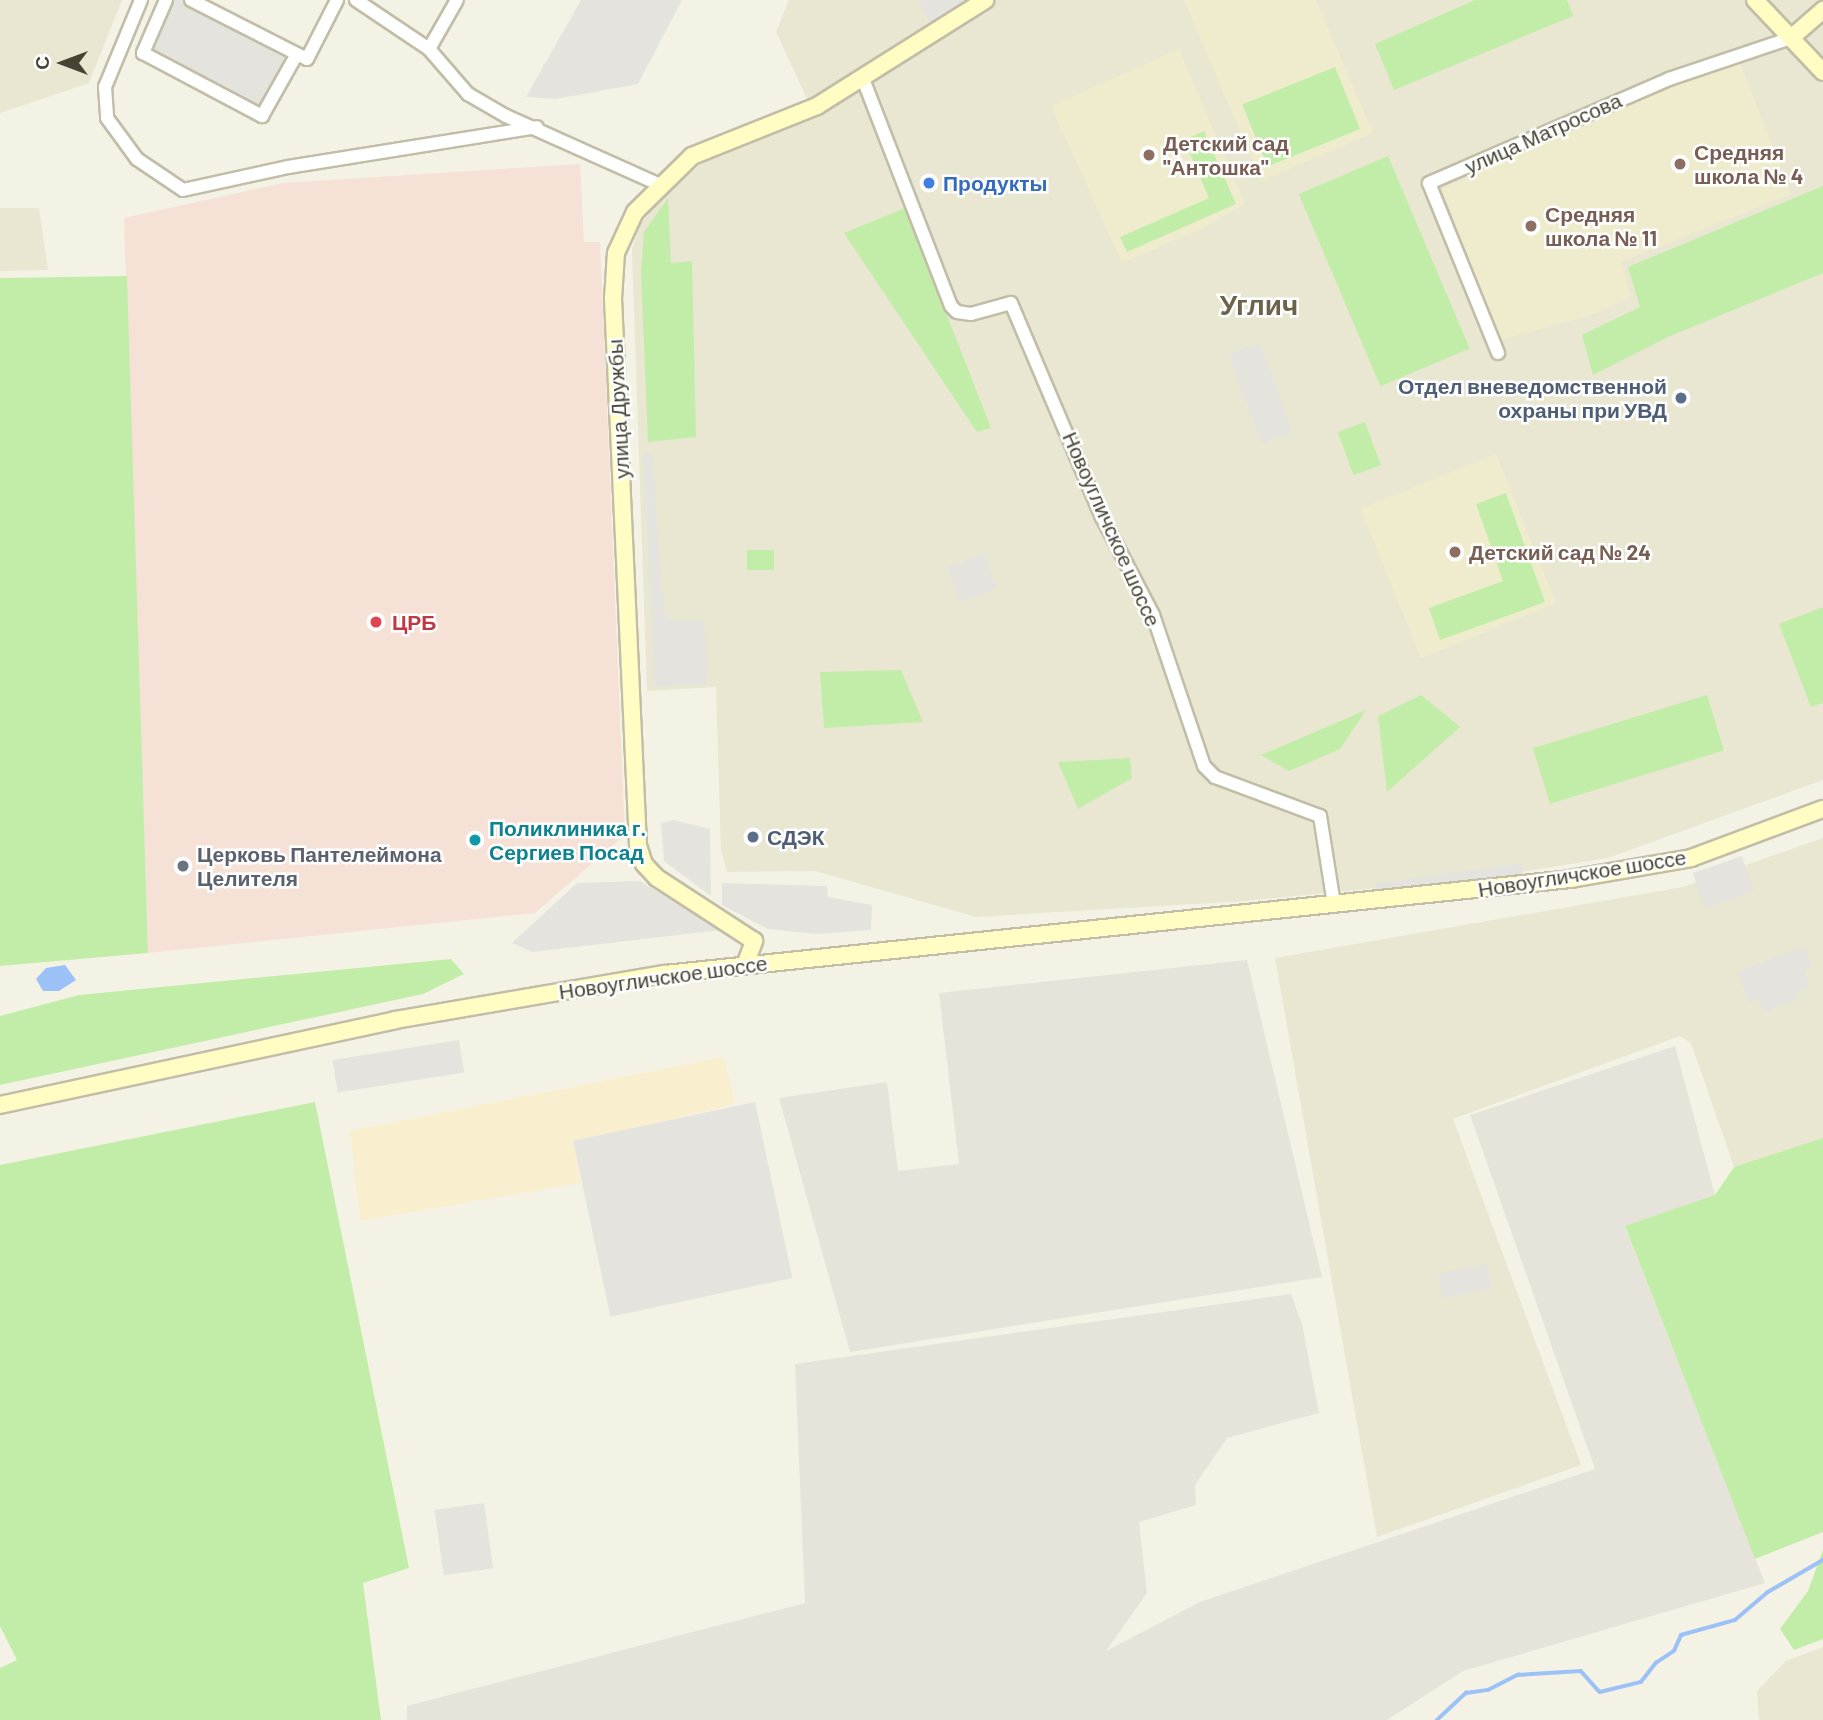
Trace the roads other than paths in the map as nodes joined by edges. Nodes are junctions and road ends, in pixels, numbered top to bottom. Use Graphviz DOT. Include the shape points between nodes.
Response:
graph roads {
  1 [pos="141,0"];
  2 [pos="166,0"];
  3 [pos="191,0"];
  4 [pos="337,0"];
  5 [pos="457,0"];
  6 [pos="985,0"];
  7 [pos="1755,0"];
  8 [pos="364,2"];
  9 [pos="1823,10"];
  10 [pos="1791,37"];
  11 [pos="429,49"];
  12 [pos="297,54"];
  13 [pos="1823,72"];
  14 [pos="863,79"];
  15 [pos="537,127"];
  16 [pos="659,184"];
  17 [pos="1498,353"];
  18 [pos="1823,808"];
  19 [pos="1334,904"];
  20 [pos="754,941"];
  21 [pos="777,962"];
  22 [pos="746,965"];
  23 [pos="0,1105"];
  1 -- 15 [label="street" via="105,87 107,118 118,138 161,179 183,190 204,189 288,167"];
  2 -- 12 [label="street" via="143,53 262,116"];
  3 -- 12 [label="street"];
  4 -- 12 [label="street" via="307,59"];
  5 -- 11 [label="street"];
  6 -- 14 [label="main road, улица Дружбы"];
  7 -- 10 [label="main road"];
  8 -- 11 [label="street"];
  9 -- 10 [label="main road, улица Матросова"];
  10 -- 13 [label="main road"];
  10 -- 17 [label="street, улица Матросова" via="1669,79 1429,183"];
  11 -- 15 [label="street" via="468,94"];
  14 -- 16 [label="main road, улица Дружбы" via="817,106 702,151"];
  14 -- 19 [label="street, Новоугличское шоссе" via="951,306 971,314 1012,303 1102,517 1153,615 1204,766 1215,777 1320,816"];
  15 -- 16 [label="street"];
  16 -- 20 [label="main road, улица Дружбы" via="623,231 613,271 638,845 644,864 657,878"];
  18 -- 19 [label="main road, Новоугличское шоссе" via="1691,858 1570,879"];
  19 -- 21 [label="main road, Новоугличское шоссе"];
  20 -- 21 [label="main road, улица Дружбы"];
  20 -- 22 [label="main road"];
  21 -- 22 [label="main road, Новоугличское шоссе"];
  22 -- 23 [label="main road, Новоугличское шоссе" via="571,988 408,1018"];
}
